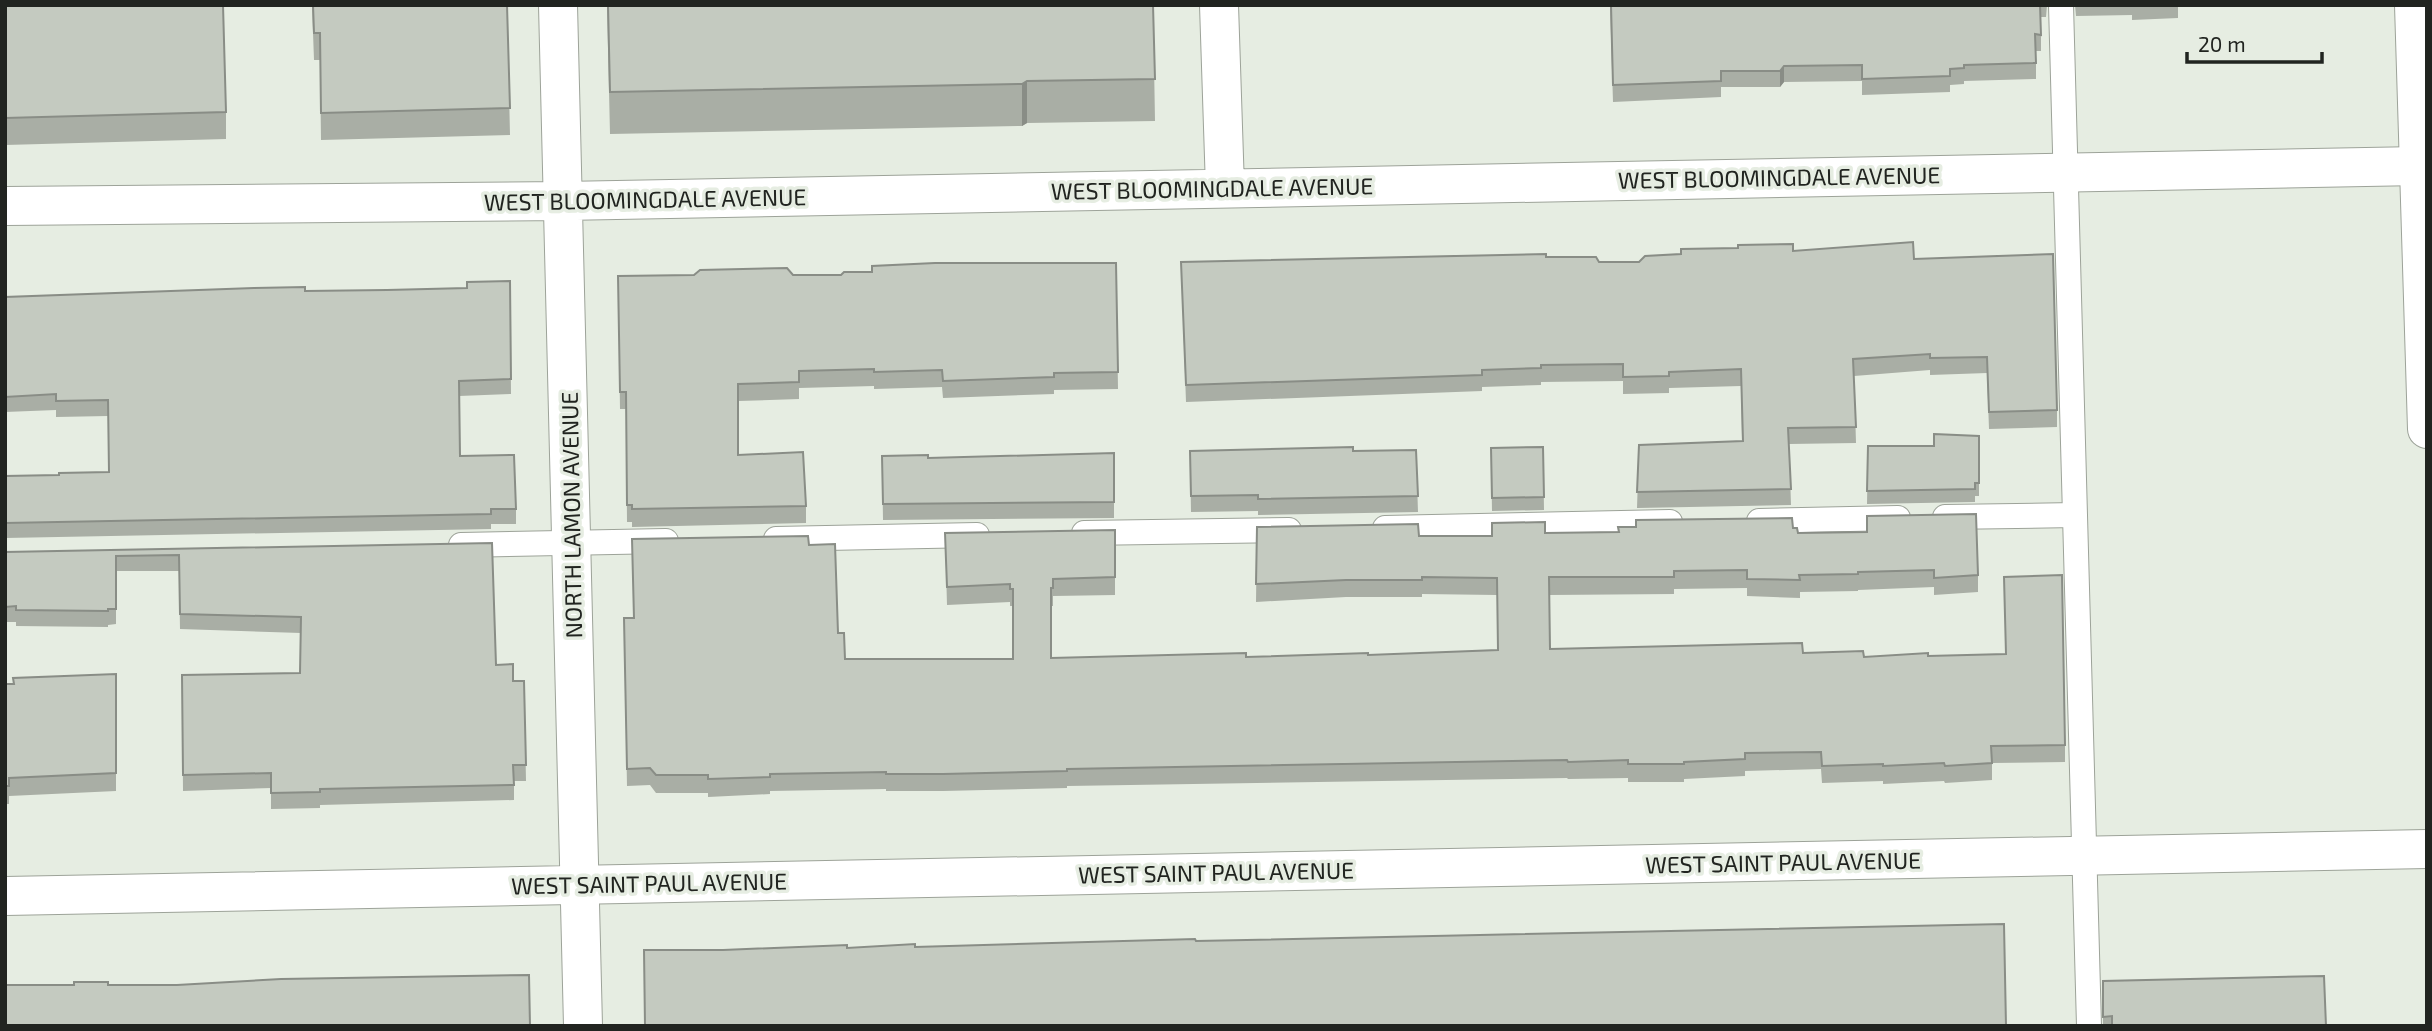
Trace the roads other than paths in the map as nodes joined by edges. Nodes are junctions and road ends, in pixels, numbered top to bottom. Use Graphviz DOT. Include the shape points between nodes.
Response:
graph roads {
  1 [pos="558,5"];
  2 [pos="1219,5"];
  3 [pos="2061,5"];
  4 [pos="2414,5"];
  5 [pos="2421,70"];
  6 [pos="2419,166"];
  7 [pos="2066,172"];
  8 [pos="1225,188"];
  9 [pos="563,201"];
  10 [pos="5,206"];
  11 [pos="2427,429"];
  12 [pos="2075,515"];
  13 [pos="1741,521"];
  14 [pos="1700,522"];
  15 [pos="1366,528"];
  16 [pos="1310,529"];
  17 [pos="1060,534"];
  18 [pos="1004,535"];
  19 [pos="754,539"];
  20 [pos="685,541"];
  21 [pos="572,543"];
  22 [pos="432,545"];
  23 [pos="2427,849"];
  24 [pos="2084,856"];
  25 [pos="580,885"];
  26 [pos="5,896"];
  27 [pos="583,1026"];
  28 [pos="2088,1026"];
  1 -- 9 [label="street, NORTH LAMON AVENUE"];
  2 -- 8 [label="street"];
  3 -- 7 [label="lane"];
  4 -- 5 [label="street"];
  5 -- 6 [label="street"];
  6 -- 7 [label="street, WEST BLOOMINGDALE AVENUE"];
  6 -- 11 [label="street"];
  7 -- 8 [label="street, WEST BLOOMINGDALE AVENUE"];
  7 -- 12 [label="lane"];
  8 -- 9 [label="street, WEST BLOOMINGDALE AVENUE"];
  9 -- 10 [label="street, WEST BLOOMINGDALE AVENUE"];
  9 -- 21 [label="street, NORTH LAMON AVENUE"];
  12 -- 13 [label="lane"];
  12 -- 24 [label="lane"];
  14 -- 15 [label="lane"];
  16 -- 17 [label="lane"];
  18 -- 19 [label="lane"];
  20 -- 21 [label="lane"];
  21 -- 22 [label="lane"];
  21 -- 25 [label="street, NORTH LAMON AVENUE"];
  23 -- 24 [label="street, WEST SAINT PAUL AVENUE"];
  24 -- 25 [label="street, WEST SAINT PAUL AVENUE"];
  24 -- 28 [label="lane"];
  25 -- 26 [label="street, WEST SAINT PAUL AVENUE"];
  25 -- 27 [label="street, NORTH LAMON AVENUE"];
}
